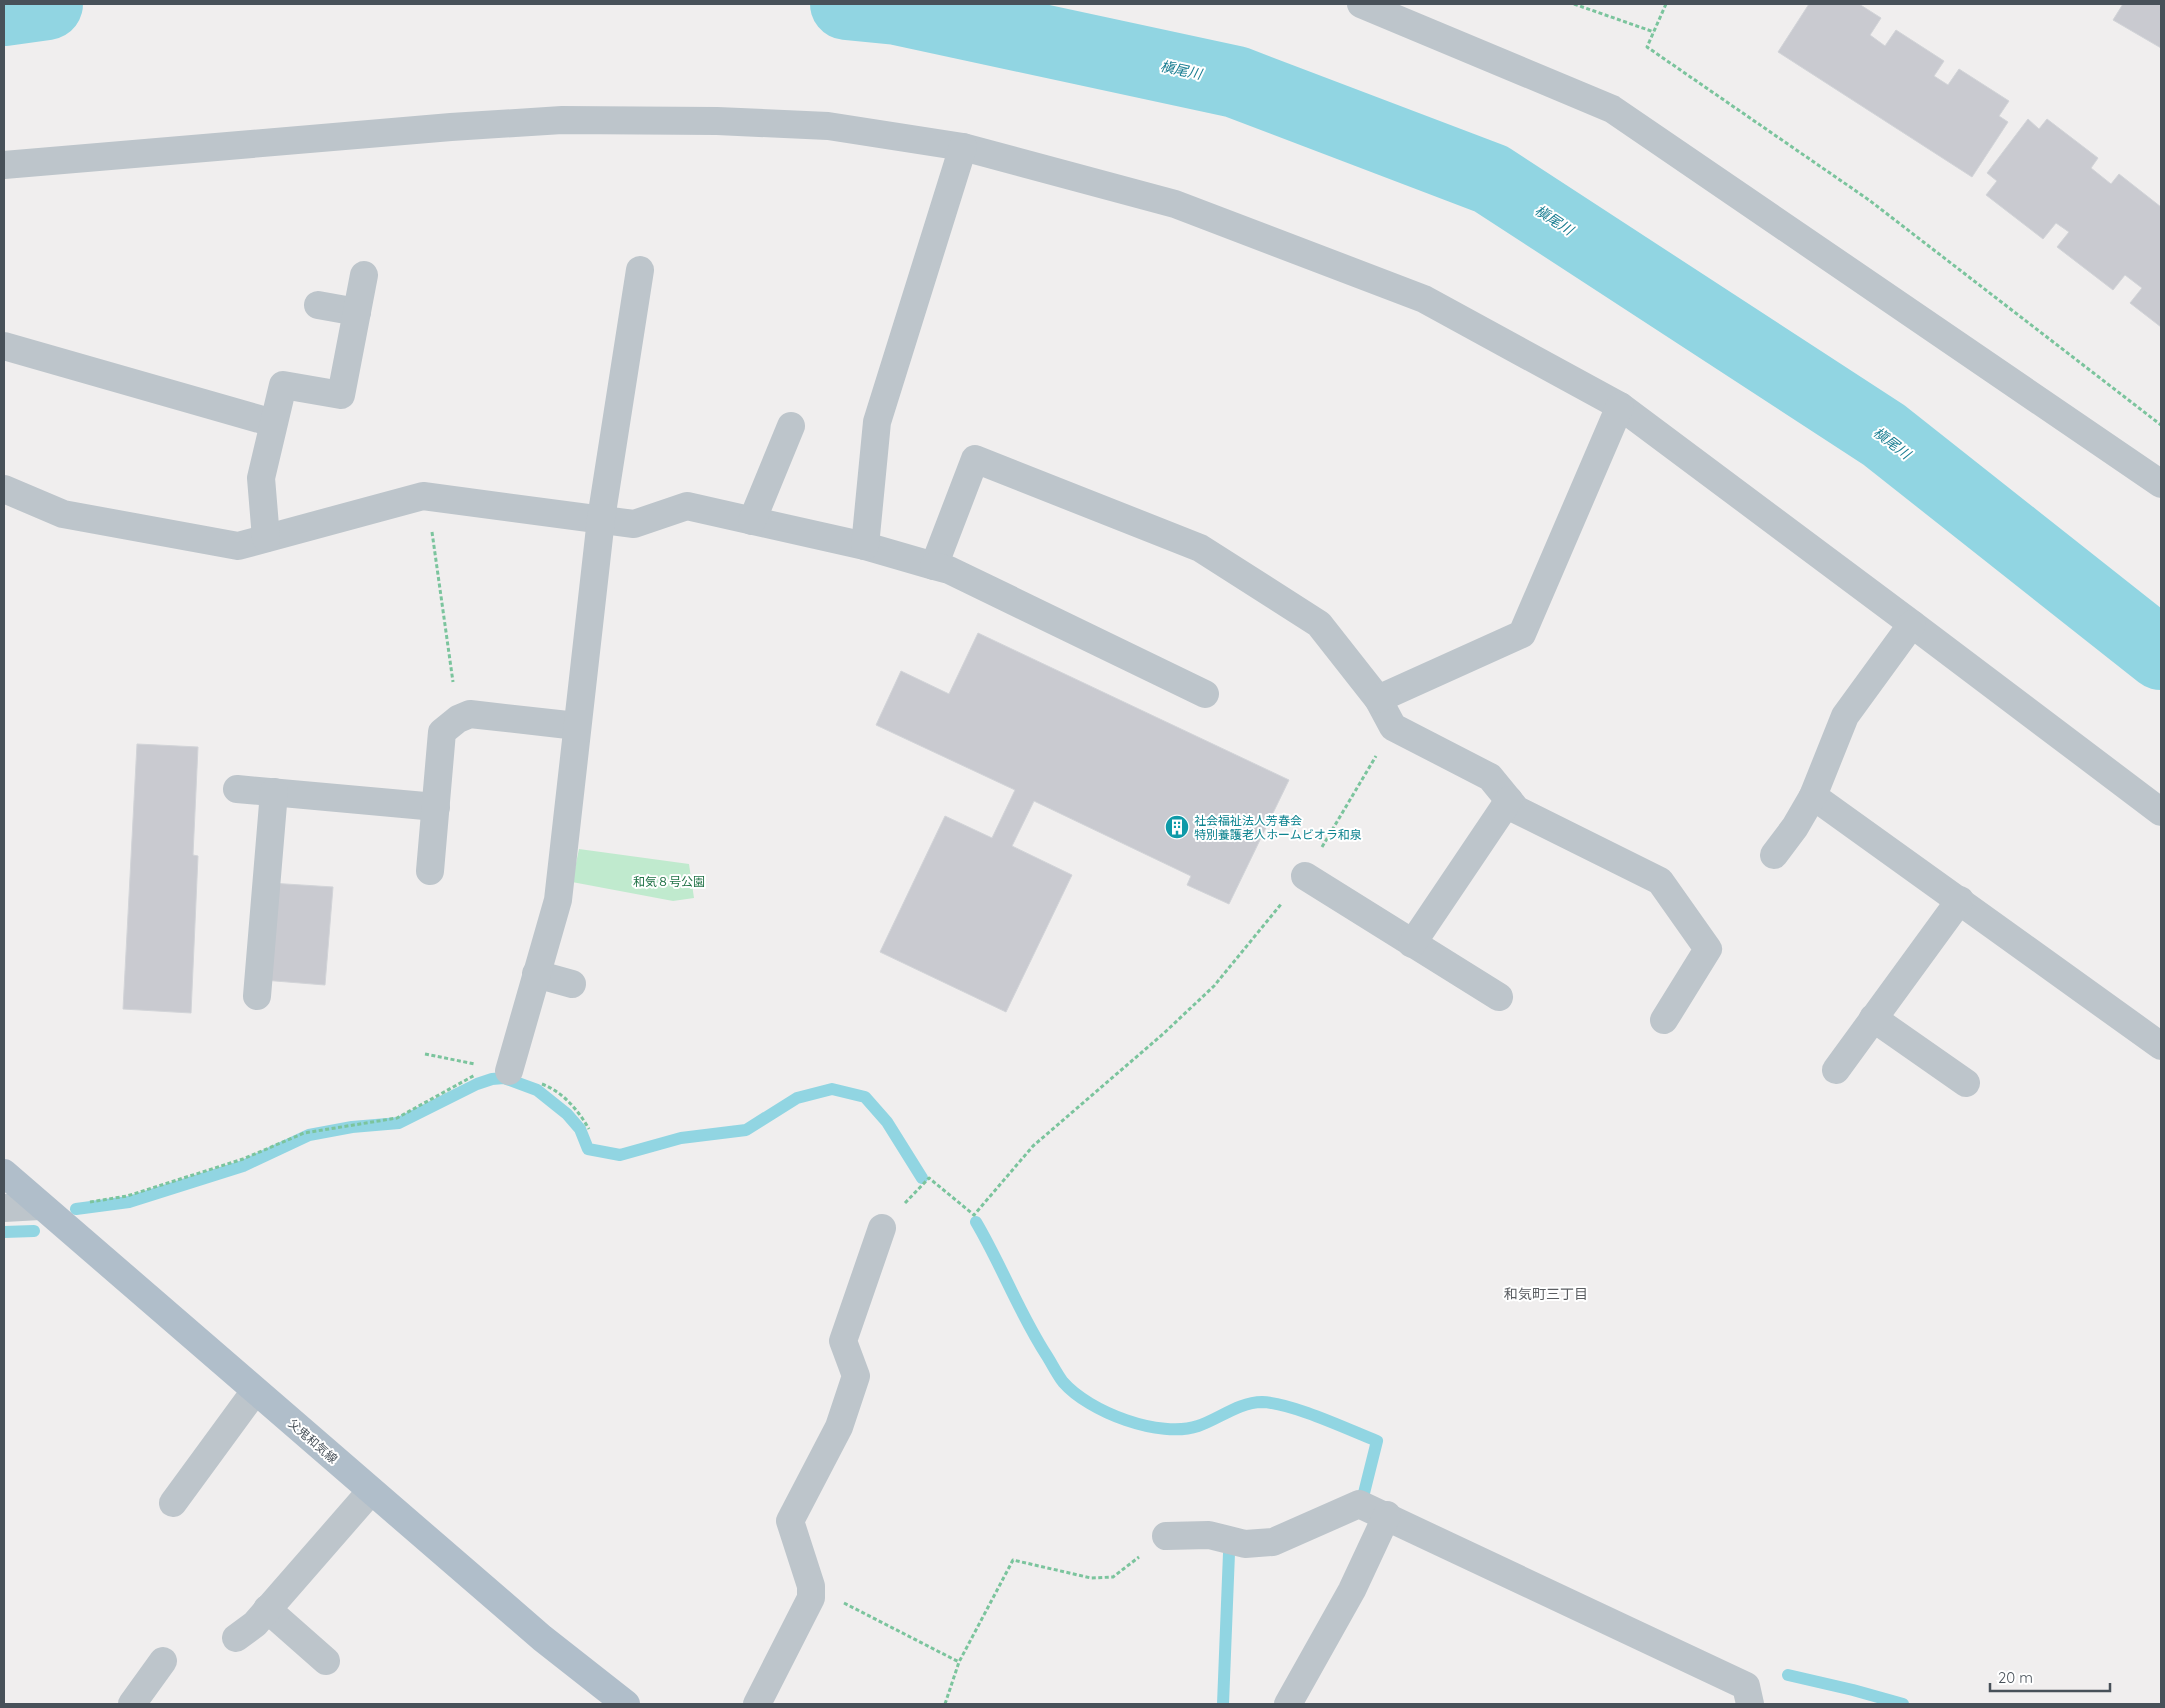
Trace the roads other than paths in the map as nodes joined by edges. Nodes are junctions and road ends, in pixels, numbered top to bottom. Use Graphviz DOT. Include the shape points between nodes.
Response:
graph roads {
  1 [pos="1361,4"];
  2 [pos="963,147"];
  3 [pos="4,165"];
  4 [pos="640,270"];
  5 [pos="364,275"];
  6 [pos="318,305"];
  7 [pos="357,312"];
  8 [pos="4,346"];
  9 [pos="1620,406"];
  10 [pos="273,423"];
  11 [pos="791,426"];
  12 [pos="2161,484"];
  13 [pos="4,489"];
  14 [pos="601,519"];
  15 [pos="752,521"];
  16 [pos="266,538"];
  17 [pos="865,546"];
  18 [pos="934,566"];
  19 [pos="1912,624"];
  20 [pos="1205,694"];
  21 [pos="1378,699"];
  22 [pos="577,726"];
  23 [pos="237,789"];
  24 [pos="274,792"];
  25 [pos="1813,796"];
  26 [pos="1509,800"];
  27 [pos="436,807"];
  28 [pos="2161,812"];
  29 [pos="1774,855"];
  30 [pos="430,872"];
  31 [pos="1305,876"];
  32 [pos="1960,900"];
  33 [pos="1412,944"];
  34 [pos="536,974"];
  35 [pos="572,984"];
  36 [pos="257,996"];
  37 [pos="1499,997"];
  38 [pos="1873,1018"];
  39 [pos="1664,1020"];
  40 [pos="2161,1045"];
  41 [pos="500,1069"];
  42 [pos="1836,1070"];
  43 [pos="1966,1083"];
  44 [pos="4,1173"];
  45 [pos="40,1206"];
  46 [pos="4,1208"];
  47 [pos="882,1228"];
  48 [pos="255,1391"];
  49 [pos="371,1491"];
  50 [pos="173,1504"];
  51 [pos="1387,1515"];
  52 [pos="1166,1536"];
  53 [pos="267,1609"];
  54 [pos="236,1638"];
  55 [pos="163,1661"];
  56 [pos="326,1661"];
  57 [pos="142,1701"];
  58 [pos="626,1704"];
  59 [pos="757,1704"];
  60 [pos="1288,1704"];
  61 [pos="1750,1704"];
  1 -- 12 [label="street" via="1612,108"];
  2 -- 3 [label="street" via="828,126 562,120 441,127"];
  2 -- 9 [label="street" via="1175,204 1424,298"];
  2 -- 17 [label="street" via="877,422"];
  4 -- 14 [label="street"];
  5 -- 7 [label="street"];
  6 -- 7 [label="street"];
  7 -- 10 [label="street" via="341,395 283,385"];
  8 -- 10 [label="street"];
  9 -- 19 [label="street"];
  9 -- 21 [label="street" via="1522,634"];
  10 -- 16 [label="street" via="261,478"];
  11 -- 15 [label="street"];
  13 -- 16 [label="street" via="63,514 238,546"];
  14 -- 15 [label="street" via="634,524 687,506"];
  14 -- 16 [label="street" via="423,496"];
  14 -- 22 [label="street"];
  15 -- 17 [label="street"];
  17 -- 18 [label="street"];
  18 -- 20 [label="street" via="949,570"];
  18 -- 21 [label="street" via="975,459 1200,548 1319,624"];
  19 -- 25 [label="street" via="1845,716"];
  19 -- 28 [label="street"];
  21 -- 26 [label="street" via="1393,727 1490,777"];
  22 -- 27 [label="street" via="470,714 458,719 442,732"];
  22 -- 34 [label="street" via="558,900"];
  23 -- 24 [label="street"];
  24 -- 27 [label="street"];
  24 -- 36 [label="street"];
  25 -- 29 [label="street"];
  25 -- 32 [label="street"];
  26 -- 33 [label="street"];
  26 -- 39 [label="street" via="1517,810 1660,881 1708,949"];
  27 -- 30 [label="street"];
  31 -- 33 [label="street"];
  32 -- 38 [label="street"];
  32 -- 40 [label="street"];
  33 -- 37 [label="street"];
  34 -- 35 [label="street"];
  34 -- 41 [label="street"];
  38 -- 42 [label="street"];
  38 -- 43 [label="street"];
  44 -- 45 [label="main road, 父鬼和気線"];
  45 -- 46 [label="street"];
  45 -- 48 [label="main road, 父鬼和気線"];
  47 -- 59 [label="street" via="843,1341 856,1376 839,1427 790,1521 811,1586 811,1598"];
  48 -- 49 [label="main road, 父鬼和気線"];
  48 -- 50 [label="street"];
  49 -- 53 [label="street"];
  49 -- 58 [label="main road, 父鬼和気線" via="542,1638"];
  51 -- 52 [label="street" via="1358,1504 1273,1542 1264,1543 1245,1544 1209,1535"];
  51 -- 60 [label="street" via="1352,1590"];
  51 -- 61 [label="street" via="1746,1686"];
  53 -- 54 [label="street"];
  53 -- 56 [label="street"];
  55 -- 57 [label="street"];
}
